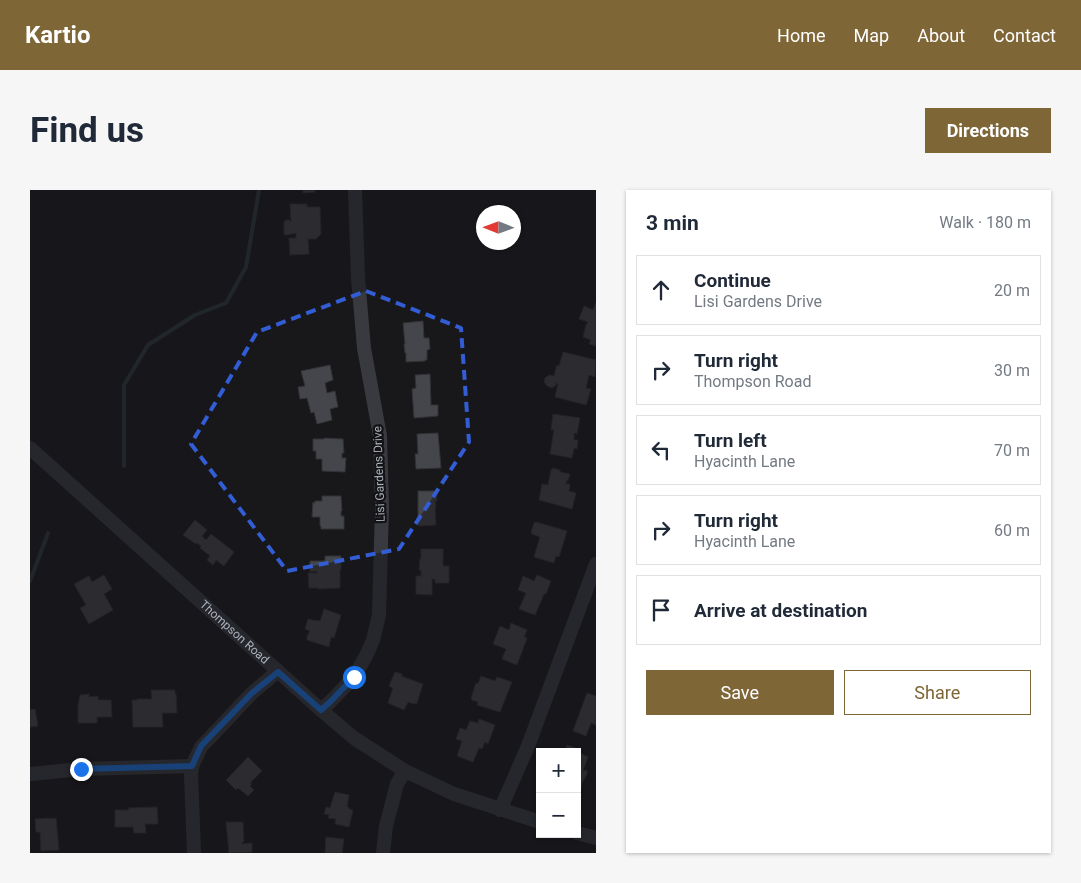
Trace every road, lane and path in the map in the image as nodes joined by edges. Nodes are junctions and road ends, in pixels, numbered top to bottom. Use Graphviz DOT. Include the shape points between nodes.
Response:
graph roads {
  1 [pos="355,190"];
  2 [pos="30,448"];
  3 [pos="596,564"];
  4 [pos="278,672"];
  5 [pos="321,710"];
  6 [pos="192,766"];
  7 [pos="406,771"];
  8 [pos="30,774"];
  9 [pos="500,810"];
  10 [pos="536,821"];
  11 [pos="581,834"];
  12 [pos="596,838"];
  13 [pos="194,853"];
  14 [pos="383,853"];
  1 -- 5 [label="street, Lisi Gardens Drive" via="364,348 380,436 379,615 373,640 354,677"];
  2 -- 4 [label="street, Thompson Road"];
  3 -- 9 [label="street" via="528,746"];
  4 -- 5 [label="street, Thompson Road"];
  4 -- 6 [label="street" via="252,693 201,746"];
  5 -- 7 [label="street, Thompson Road" via="354,738"];
  6 -- 8 [label="street"];
  6 -- 13 [label="street"];
  7 -- 9 [label="street, Thompson Road" via="454,794"];
  7 -- 14 [label="street" via="397,784"];
  9 -- 10 [label="street, Thompson Road"];
  11 -- 12 [label="street"];
}
